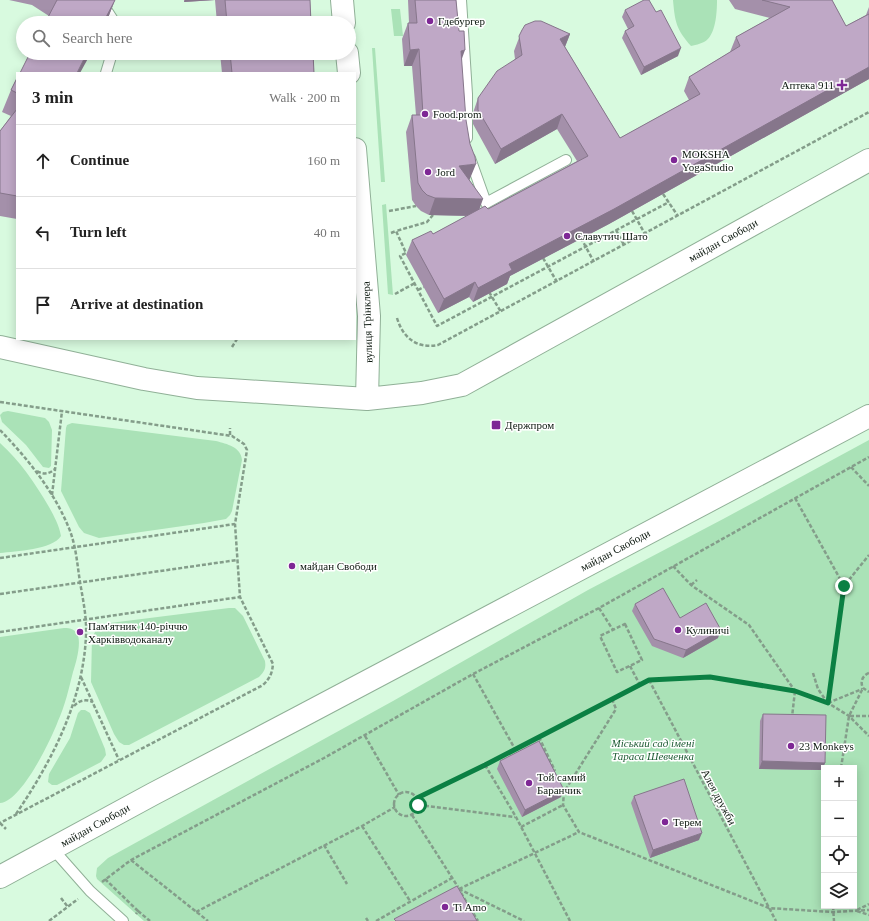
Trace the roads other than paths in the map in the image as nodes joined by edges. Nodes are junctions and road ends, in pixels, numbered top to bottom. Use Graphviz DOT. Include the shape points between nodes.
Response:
graph roads {
  1 [pos="100,0"];
  2 [pos="342,0"];
  3 [pos="461,0"];
  4 [pos="110,16"];
  5 [pos="343,16"];
  6 [pos="110,60"];
  7 [pos="348,60"];
  8 [pos="106,72"];
  9 [pos="349,72"];
  10 [pos="566,160"];
  11 [pos="869,160"];
  12 [pos="356,161"];
  13 [pos="0,347"];
  14 [pos="368,399"];
  15 [pos="869,416"];
  16 [pos="52,848"];
  17 [pos="0,877"];
  18 [pos="123,921"];
  1 -- 4 [label="lane"];
  2 -- 5 [label="main road"];
  3 -- 10 [label="lane" via="467,94 466,136 470,159 486,203"];
  6 -- 8 [label="lane"];
  7 -- 9 [label="main road"];
  11 -- 14 [label="main road, майдан Свободи" via="462,385 422,393"];
  12 -- 14 [label="main road, вулиця Трінклера" via="369,316"];
  13 -- 14 [label="main road, майдан Свободи" via="197,388"];
  15 -- 16 [label="main road, майдан Свободи"];
  16 -- 17 [label="main road, майдан Свободи"];
  16 -- 18 [label="lane" via="90,891"];
}
